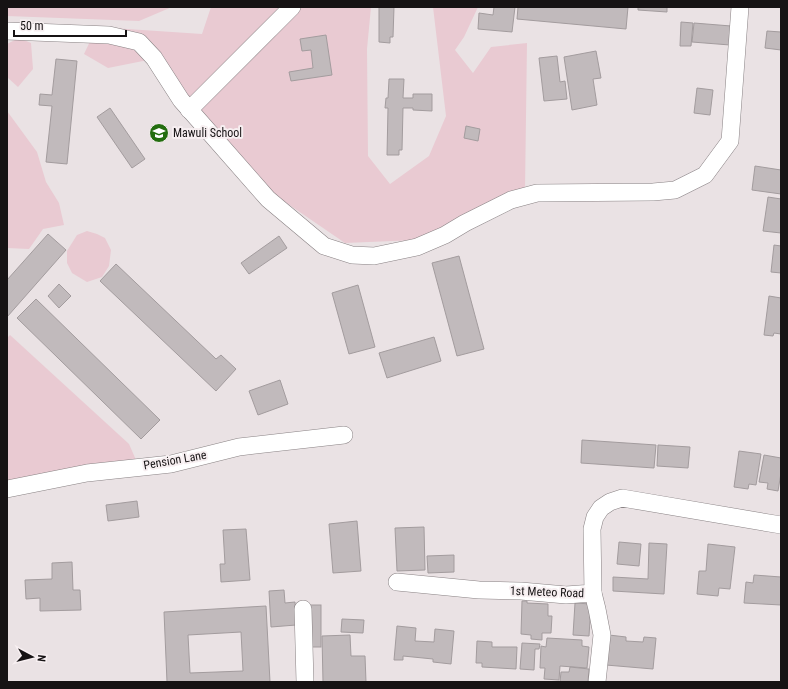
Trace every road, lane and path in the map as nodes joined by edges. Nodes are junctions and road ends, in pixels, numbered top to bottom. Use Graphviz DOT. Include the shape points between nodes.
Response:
graph roads {
  1 [pos="292,7"];
  2 [pos="740,7"];
  3 [pos="7,31"];
  4 [pos="189,110"];
  5 [pos="344,435"];
  6 [pos="7,489"];
  7 [pos="781,525"];
  8 [pos="397,582"];
  9 [pos="593,593"];
  10 [pos="303,609"];
  11 [pos="305,682"];
  12 [pos="597,682"];
  1 -- 4 [label="street"];
  2 -- 4 [label="street" via="730,141 705,176 675,190 537,193 511,200 417,247 374,256 352,255 324,246 268,199"];
  3 -- 4 [label="street" via="109,35 139,42 154,58"];
  5 -- 6 [label="street, Pension Lane" via="239,447 171,464 87,473"];
  7 -- 9 [label="street, 1st Meteo Road" via="622,498 610,502 601,508 592,529"];
  8 -- 9 [label="street, 1st Meteo Road" via="566,595"];
  9 -- 12 [label="street" via="602,635"];
  10 -- 11 [label="street"];
}
